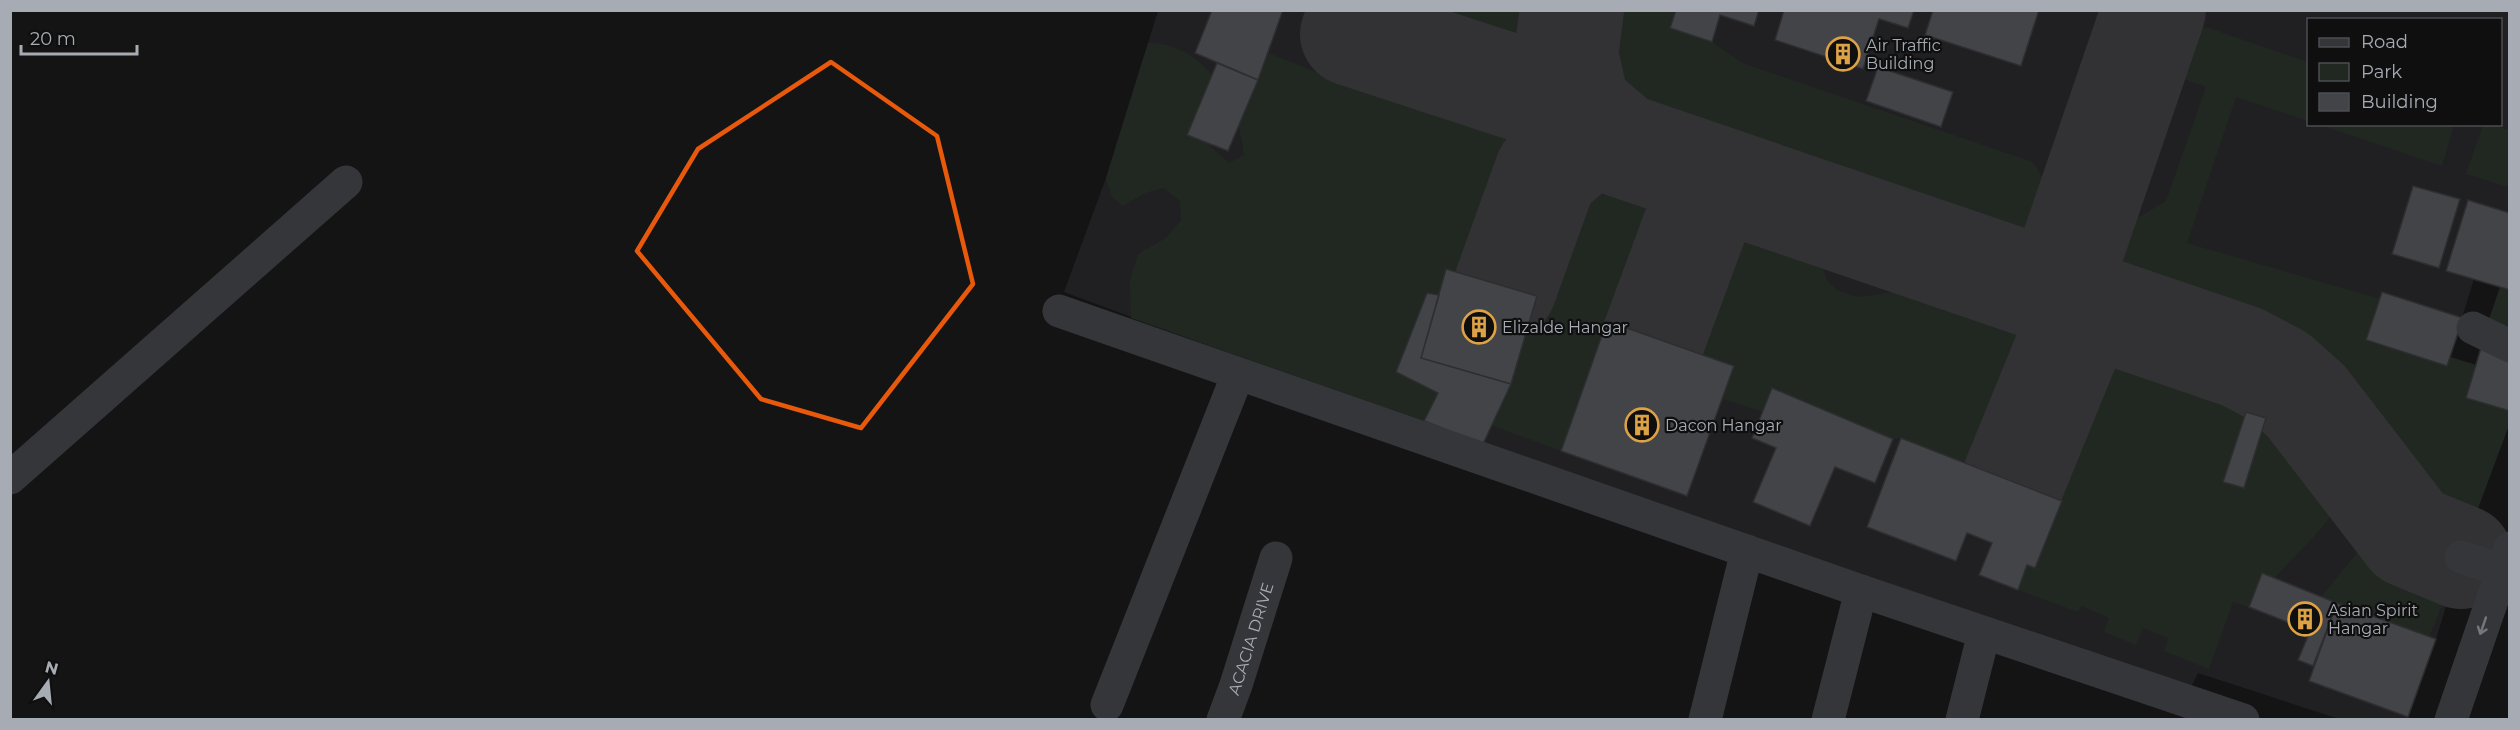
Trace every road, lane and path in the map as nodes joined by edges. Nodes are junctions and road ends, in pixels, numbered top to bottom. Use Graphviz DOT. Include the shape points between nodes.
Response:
graph roads {
  1 [pos="346,182"];
  2 [pos="1059,311"];
  3 [pos="2473,328"];
  4 [pos="2510,346"];
  5 [pos="1238,374"];
  6 [pos="10,478"];
  7 [pos="1747,551"];
  8 [pos="2462,557"];
  9 [pos="1276,558"];
  10 [pos="2507,562"];
  11 [pos="1861,591"];
  12 [pos="1984,633"];
  13 [pos="1107,705"];
  14 [pos="1223,720"];
  15 [pos="1705,720"];
  16 [pos="1828,720"];
  17 [pos="1962,720"];
  18 [pos="2243,720"];
  19 [pos="2451,720"];
  1 -- 6 [label="street"];
  2 -- 5 [label="street"];
  3 -- 4 [label="street"];
  5 -- 7 [label="street"];
  5 -- 13 [label="street"];
  7 -- 11 [label="street"];
  7 -- 15 [label="street"];
  8 -- 10 [label="street"];
  9 -- 14 [label="street, ACACIA DRIVE"];
  10 -- 19 [label="street, one-way"];
  11 -- 12 [label="street"];
  11 -- 16 [label="street"];
  12 -- 17 [label="street"];
  12 -- 18 [label="street"];
}
